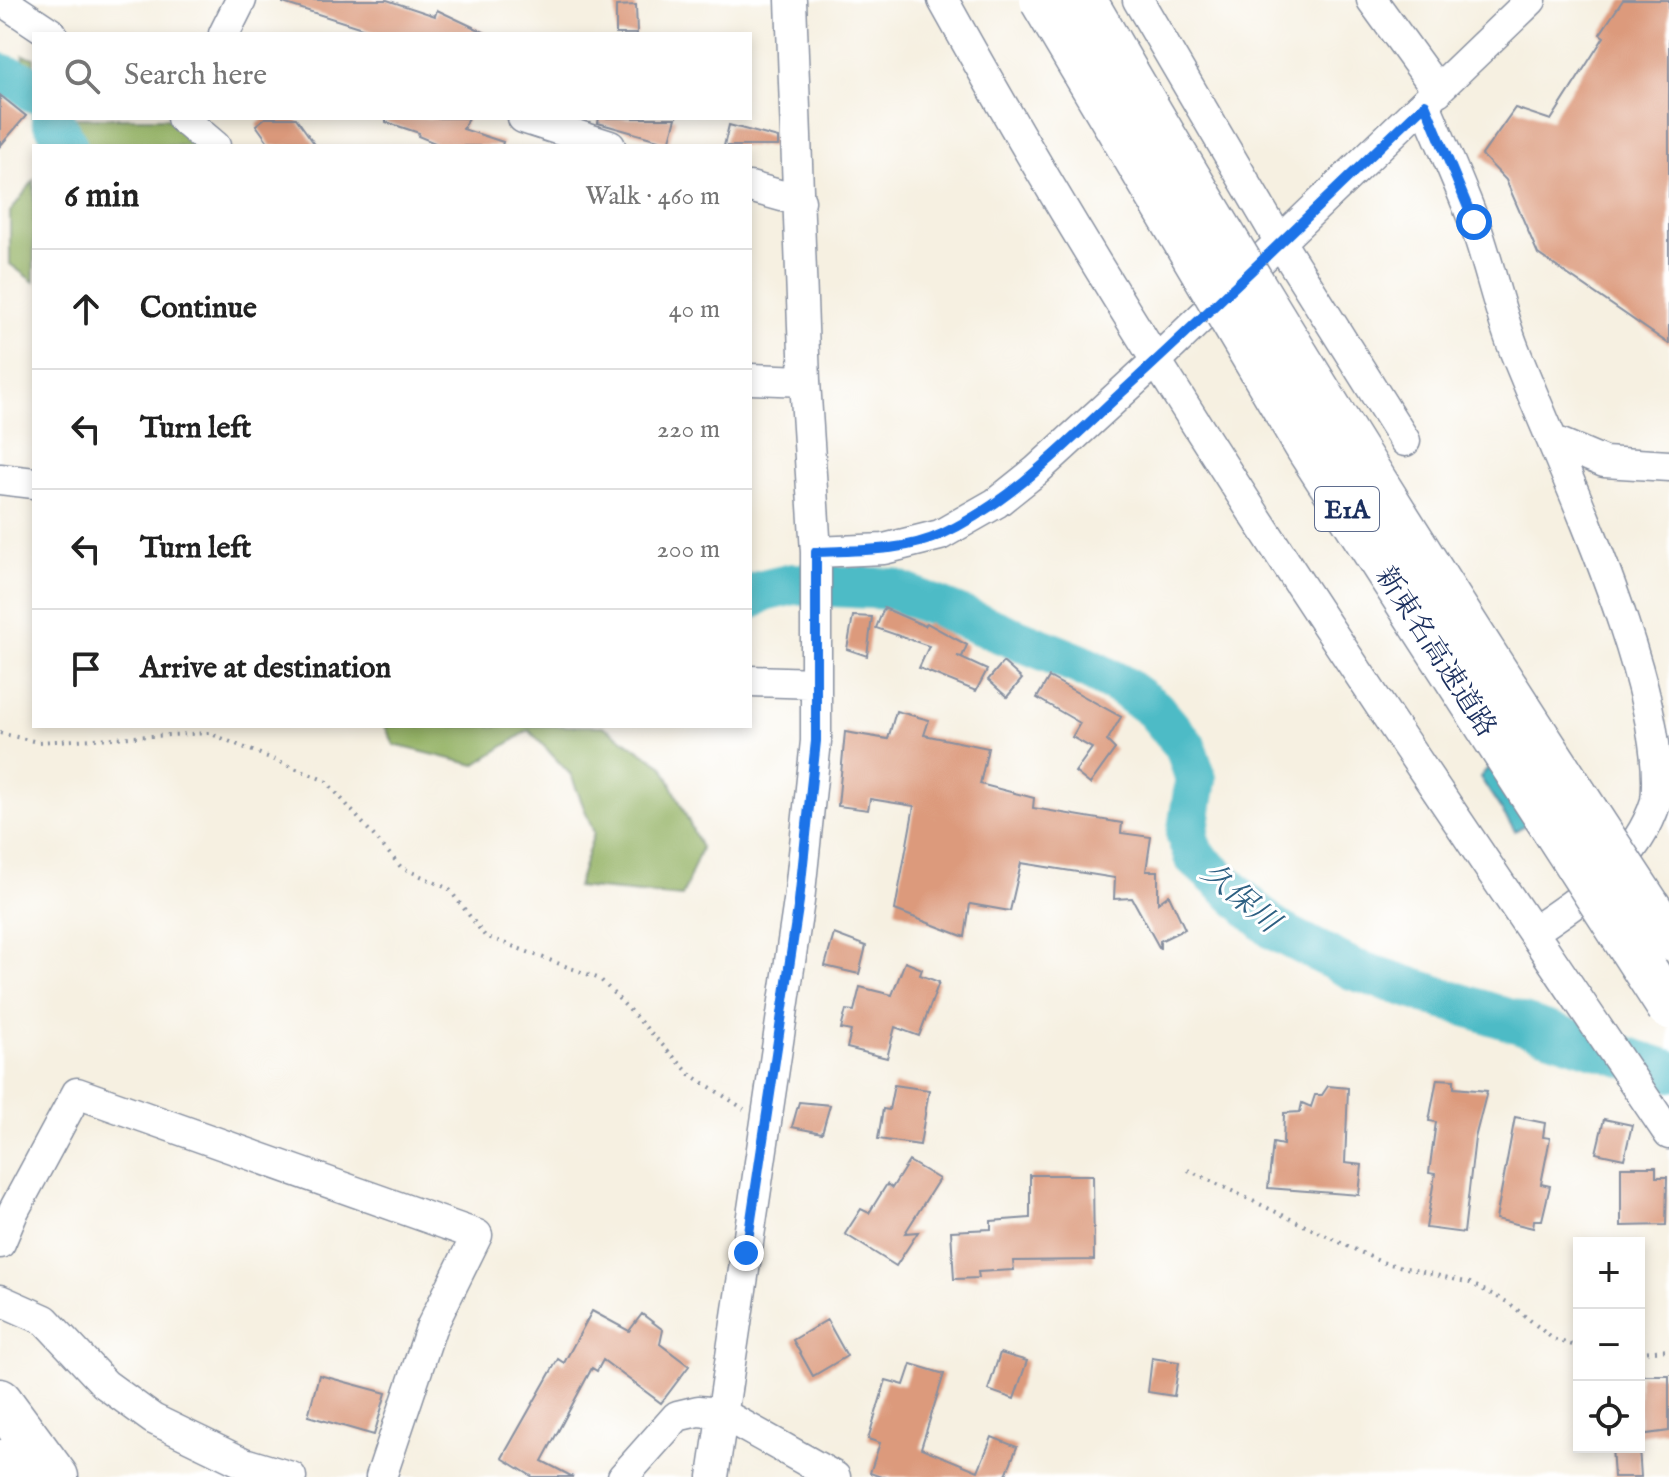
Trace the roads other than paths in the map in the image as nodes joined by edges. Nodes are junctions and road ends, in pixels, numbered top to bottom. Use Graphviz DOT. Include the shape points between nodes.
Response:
graph roads {
  1 [pos="1,0"];
  2 [pos="241,0"];
  3 [pos="791,0"];
  4 [pos="943,0"];
  5 [pos="1042,0"];
  6 [pos="1084,0"];
  7 [pos="1138,0"];
  8 [pos="1372,0"];
  9 [pos="1531,0"];
  10 [pos="49,32"];
  11 [pos="225,32"];
  12 [pos="1432,98"];
  13 [pos="185,120"];
  14 [pos="529,120"];
  15 [pos="213,144"];
  16 [pos="604,144"];
  17 [pos="752,188"];
  18 [pos="800,201"];
  19 [pos="1280,242"];
  20 [pos="1156,361"];
  21 [pos="752,379"];
  22 [pos="805,381"];
  23 [pos="1552,440"];
  24 [pos="1405,441"];
  25 [pos="1669,466"];
  26 [pos="0,479"];
  27 [pos="32,483"];
  28 [pos="816,558"];
  29 [pos="752,681"];
  30 [pos="816,683"];
  31 [pos="1661,813"];
  32 [pos="1534,931"];
  33 [pos="1669,938"];
  34 [pos="1669,1007"];
  35 [pos="1669,1134"];
  36 [pos="0,1243"];
  37 [pos="0,1300"];
  38 [pos="0,1401"];
  39 [pos="721,1413"];
  40 [pos="0,1462"];
  41 [pos="11,1477"];
  42 [pos="56,1477"];
  43 [pos="291,1477"];
  44 [pos="381,1477"];
  45 [pos="623,1477"];
  46 [pos="713,1477"];
  47 [pos="835,1477"];
  1 -- 10 [label="street"];
  2 -- 11 [label="street"];
  3 -- 18 [label="street"];
  4 -- 20 [label="street"];
  5 -- 34 [label="highway, 新東名高速道路 / E1A, bridge" via="1308,448"];
  6 -- 33 [label="highway, 新東名高速道路 / E1A, bridge" via="1352,441"];
  7 -- 19 [label="street"];
  8 -- 12 [label="street"];
  9 -- 12 [label="street"];
  12 -- 19 [label="street"];
  12 -- 23 [label="street" via="1513,346"];
  13 -- 15 [label="street"];
  14 -- 16 [label="street"];
  17 -- 18 [label="street"];
  18 -- 22 [label="street"];
  19 -- 20 [label="street"];
  19 -- 24 [label="street"];
  20 -- 28 [label="street" via="996,503 940,535"];
  20 -- 32 [label="street"];
  21 -- 22 [label="street"];
  22 -- 28 [label="street"];
  23 -- 25 [label="street" via="1604,462"];
  23 -- 31 [label="street" via="1612,571 1651,689 1659,730"];
  26 -- 27 [label="street"];
  28 -- 30 [label="street"];
  29 -- 30 [label="street"];
  30 -- 39 [label="street" via="816,741 799,901"];
  31 -- 32 [label="street" via="1601,883"];
  32 -- 35 [label="street"];
  36 -- 44 [label="street" via="77,1093 477,1235 431,1328"];
  37 -- 43 [label="street" via="45,1320 105,1384 153,1419 244,1463"];
  38 -- 42 [label="highway"];
  39 -- 45 [label="street" via="677,1416"];
  39 -- 46 [label="street"];
  39 -- 47 [label="street"];
  40 -- 41 [label="highway"];
}
